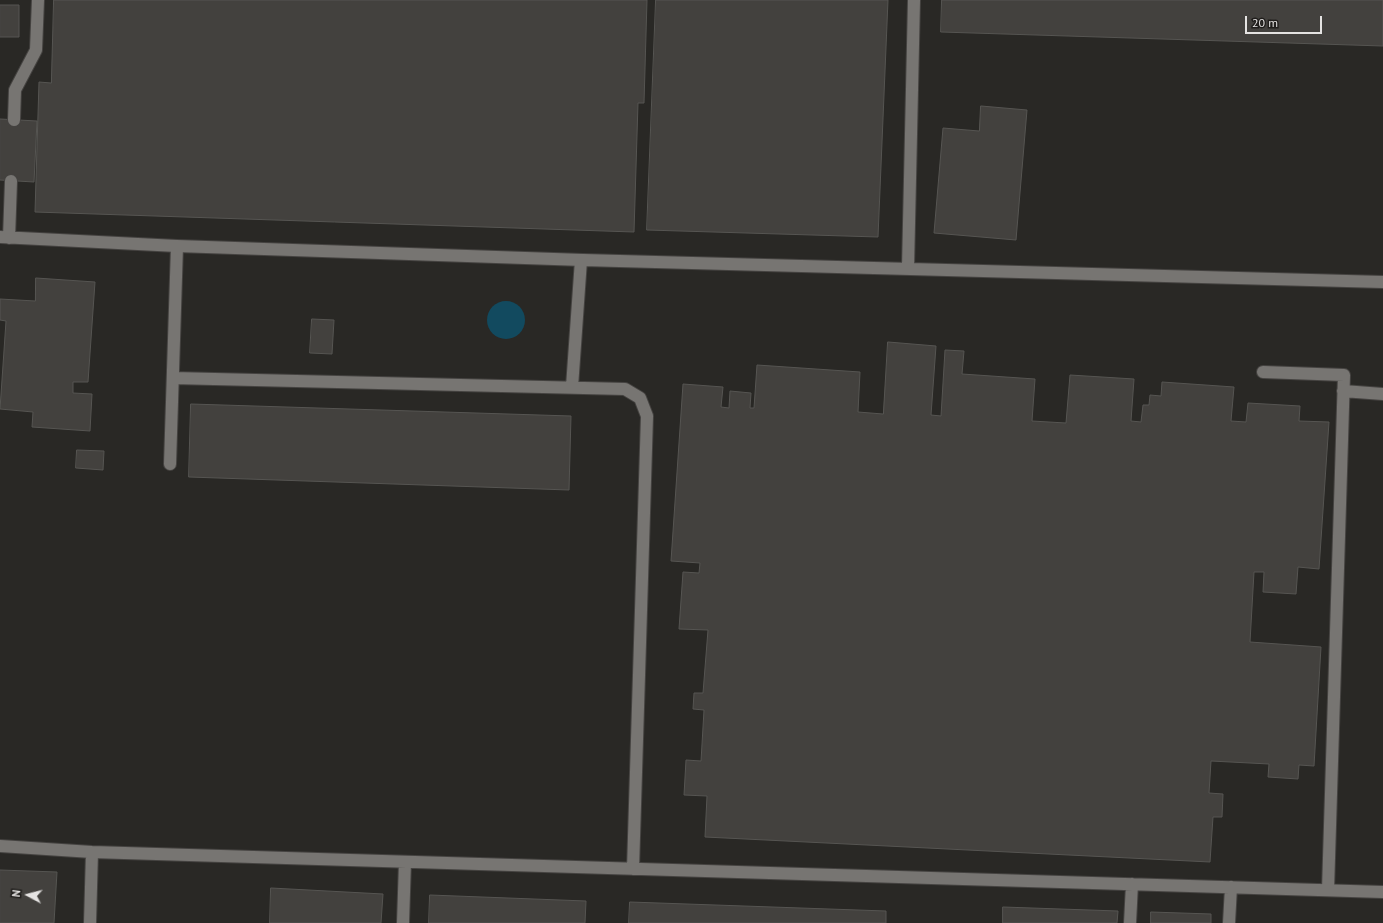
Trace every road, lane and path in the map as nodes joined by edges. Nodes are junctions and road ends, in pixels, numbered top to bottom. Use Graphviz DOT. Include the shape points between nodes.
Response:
graph roads {
  1 [pos="38,0"];
  2 [pos="914,0"];
  3 [pos="14,120"];
  4 [pos="11,181"];
  5 [pos="4,237"];
  6 [pos="177,246"];
  7 [pos="581,260"];
  8 [pos="908,268"];
  9 [pos="1383,282"];
  10 [pos="1263,372"];
  11 [pos="173,378"];
  12 [pos="572,387"];
  13 [pos="1343,391"];
  14 [pos="1383,394"];
  15 [pos="170,464"];
  16 [pos="0,846"];
  17 [pos="92,852"];
  18 [pos="405,862"];
  19 [pos="633,869"];
  20 [pos="1132,884"];
  21 [pos="1231,887"];
  22 [pos="1328,890"];
  23 [pos="1383,892"];
  24 [pos="90,923"];
  25 [pos="403,923"];
  26 [pos="1130,923"];
  27 [pos="1230,923"];
  1 -- 3 [label="lane" via="36,50 15,90"];
  2 -- 8 [label="lane"];
  4 -- 5 [label="lane"];
  5 -- 6 [label="lane"];
  6 -- 7 [label="lane"];
  6 -- 11 [label="lane"];
  7 -- 8 [label="lane"];
  7 -- 12 [label="lane"];
  8 -- 9 [label="lane"];
  10 -- 13 [label="lane" via="1344,375"];
  11 -- 12 [label="lane"];
  11 -- 15 [label="lane"];
  12 -- 19 [label="lane" via="625,389 640,398 647,416"];
  13 -- 14 [label="lane"];
  13 -- 22 [label="lane"];
  16 -- 17 [label="lane"];
  17 -- 18 [label="lane"];
  17 -- 24 [label="lane"];
  18 -- 19 [label="lane"];
  18 -- 25 [label="lane"];
  19 -- 20 [label="lane"];
  20 -- 21 [label="lane"];
  20 -- 26 [label="lane"];
  21 -- 22 [label="lane"];
  21 -- 27 [label="lane"];
  22 -- 23 [label="lane"];
}
